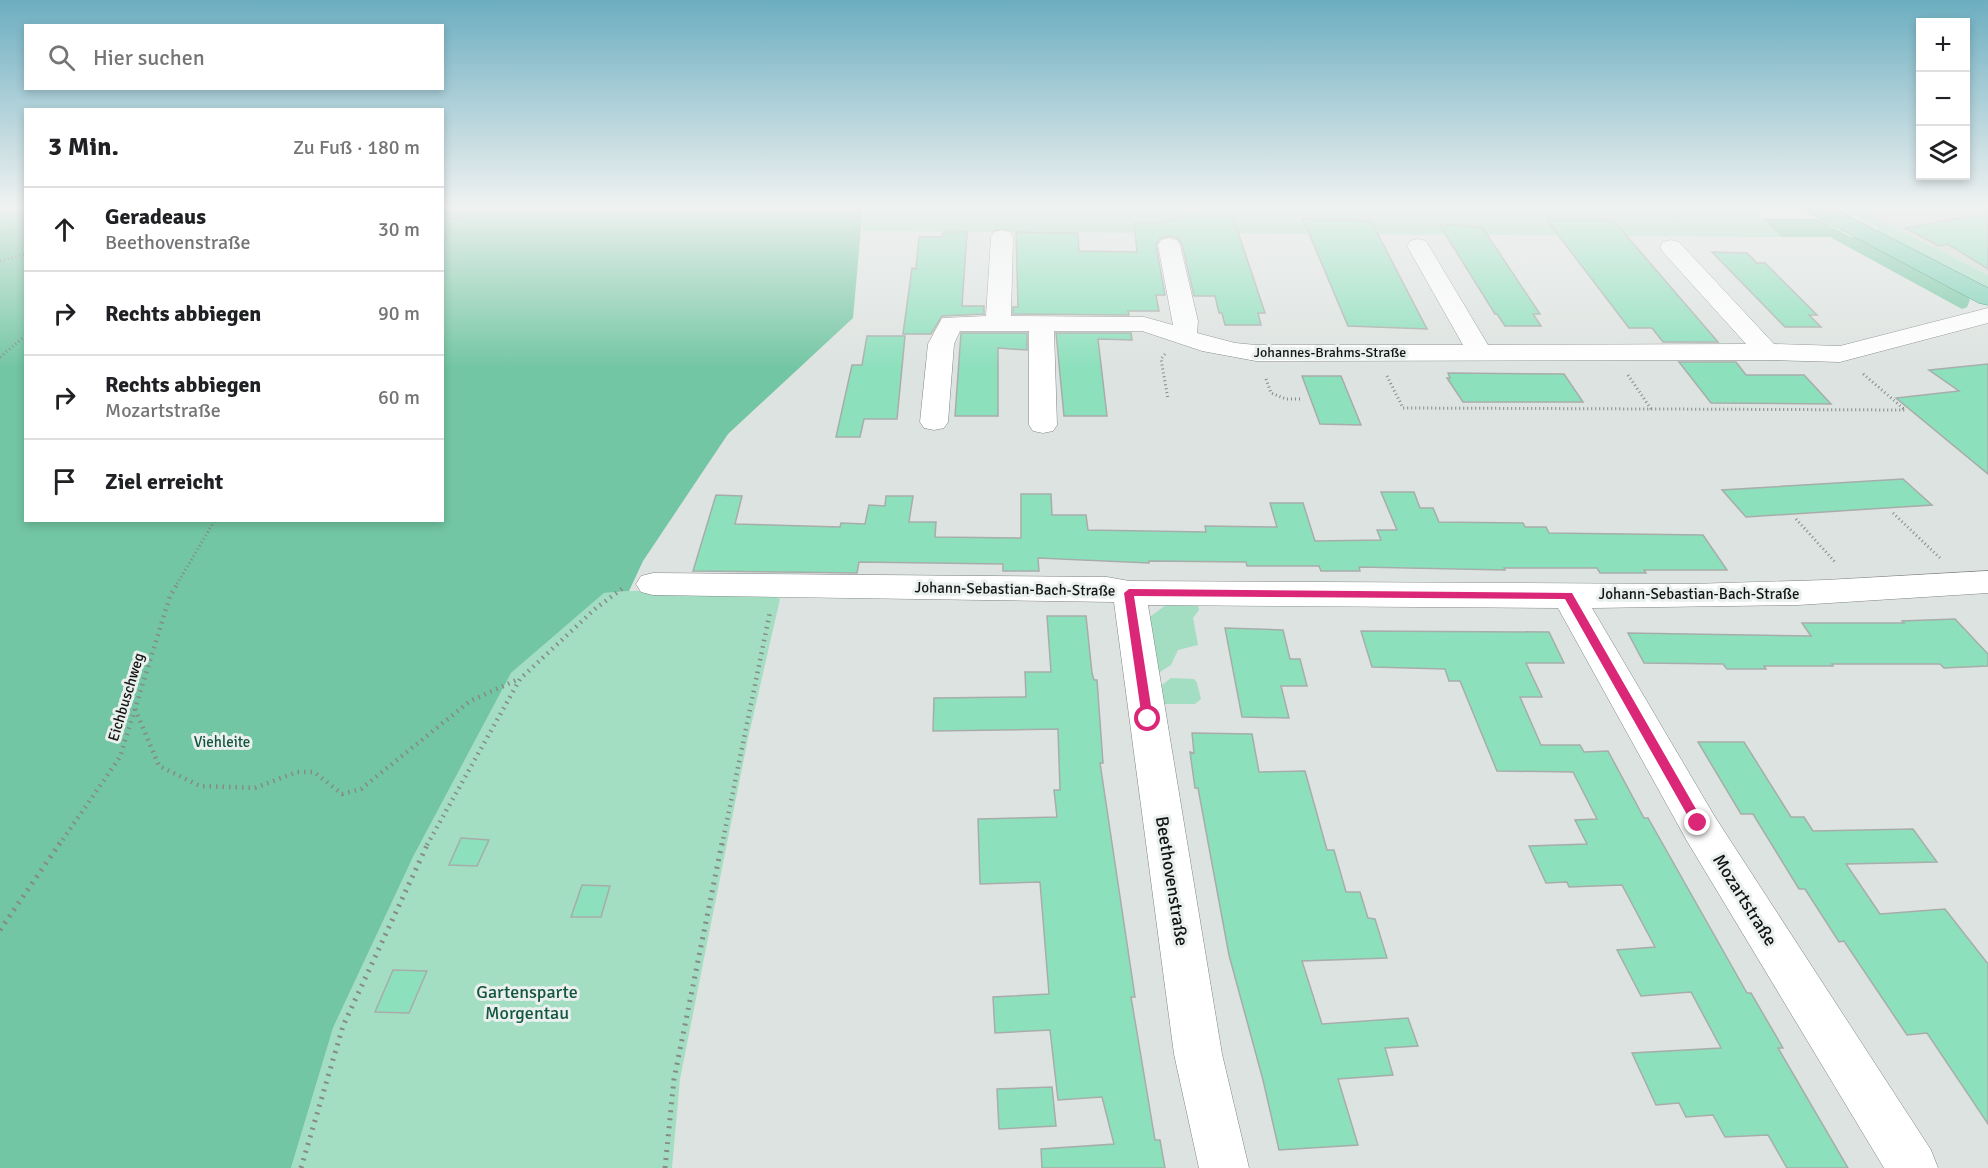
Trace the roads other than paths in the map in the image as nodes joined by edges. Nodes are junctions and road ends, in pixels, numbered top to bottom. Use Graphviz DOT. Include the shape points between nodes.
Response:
graph roads {
  1 [pos="1001,261"];
  2 [pos="1172,261"];
  3 [pos="1426,261"];
  4 [pos="1696,261"];
  5 [pos="1917,261"];
  6 [pos="1988,298"];
  7 [pos="1988,315"];
  8 [pos="998,323"];
  9 [pos="1041,323"];
  10 [pos="1184,336"];
  11 [pos="1479,351"];
  12 [pos="1767,352"];
  13 [pos="934,422"];
  14 [pos="1043,425"];
  15 [pos="653,584"];
  16 [pos="1980,585"];
  17 [pos="1129,593"];
  18 [pos="1568,595"];
  19 [pos="1224,1168"];
  20 [pos="1913,1168"];
  1 -- 8 [label="street"];
  2 -- 10 [label="street" via="1186,321"];
  3 -- 11 [label="street"];
  4 -- 12 [label="street"];
  5 -- 6 [label="main road"];
  7 -- 12 [label="street, Johannes-Brahms-Straße" via="1860,351"];
  8 -- 9 [label="street, Johannes-Brahms-Straße"];
  8 -- 13 [label="street, Johannes-Brahms-Straße" via="951,323 941,344"];
  9 -- 10 [label="street, Johannes-Brahms-Straße" via="1144,324"];
  9 -- 14 [label="street"];
  10 -- 11 [label="street, Johannes-Brahms-Straße" via="1234,351"];
  11 -- 12 [label="street, Johannes-Brahms-Straße"];
  15 -- 17 [label="street, Johann-Sebastian-Bach-Straße" via="1107,589"];
  16 -- 18 [label="street, Johann-Sebastian-Bach-Straße" via="1863,592"];
  17 -- 18 [label="street, Johann-Sebastian-Bach-Straße"];
  17 -- 19 [label="street, Beethovenstraße" via="1198,1054"];
  18 -- 20 [label="street, Mozartstraße" via="1701,829"];
}
